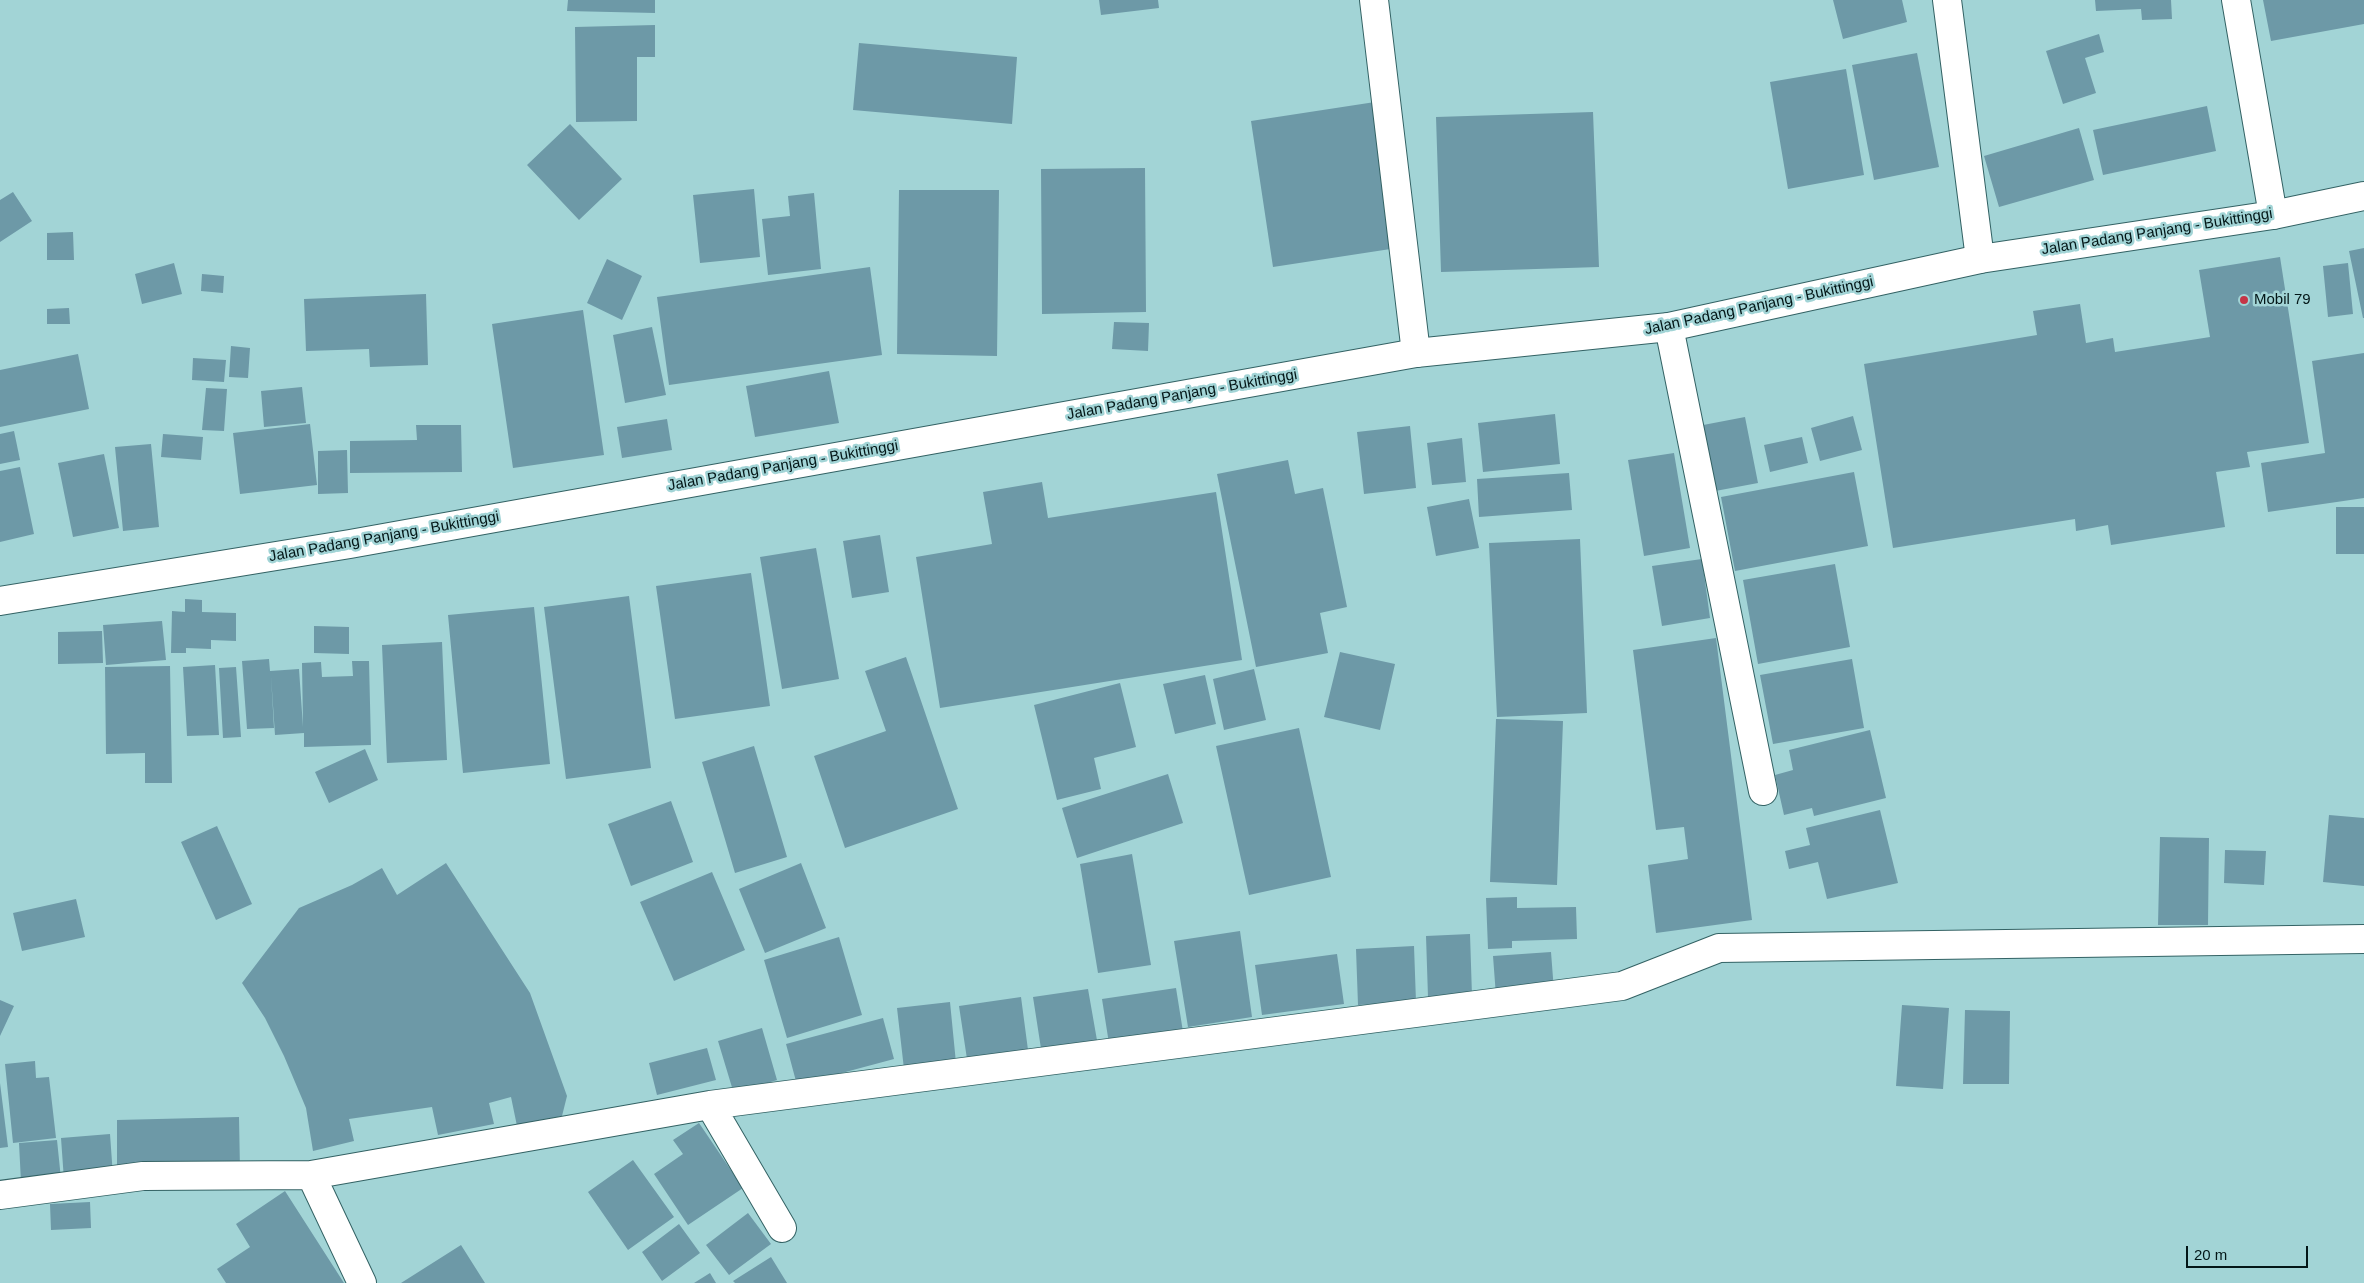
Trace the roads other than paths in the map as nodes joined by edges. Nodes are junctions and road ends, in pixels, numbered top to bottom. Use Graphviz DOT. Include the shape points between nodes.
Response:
graph roads {
  1 [pos="1374,0"];
  2 [pos="1947,0"];
  3 [pos="2236,0"];
  4 [pos="2364,196"];
  5 [pos="2272,215"];
  6 [pos="1980,259"];
  7 [pos="1669,328"];
  8 [pos="1416,353"];
  9 [pos="0,601"];
  10 [pos="1763,791"];
  11 [pos="2364,939"];
  12 [pos="710,1106"];
  13 [pos="311,1175"];
  14 [pos="0,1195"];
  15 [pos="782,1228"];
  16 [pos="362,1283"];
  1 -- 8 [label="main road"];
  2 -- 6 [label="main road"];
  3 -- 5 [label="main road"];
  4 -- 5 [label="main road, Jalan Padang Panjang - Bukittinggi"];
  5 -- 6 [label="main road, Jalan Padang Panjang - Bukittinggi"];
  6 -- 7 [label="main road, Jalan Padang Panjang - Bukittinggi"];
  7 -- 8 [label="main road, Jalan Padang Panjang - Bukittinggi"];
  7 -- 10 [label="main road"];
  8 -- 9 [label="main road, Jalan Padang Panjang - Bukittinggi" via="350,544"];
  11 -- 12 [label="main road" via="1719,948 1622,986"];
  12 -- 13 [label="main road"];
  12 -- 15 [label="main road"];
  13 -- 14 [label="main road" via="143,1176"];
  13 -- 16 [label="main road"];
}
